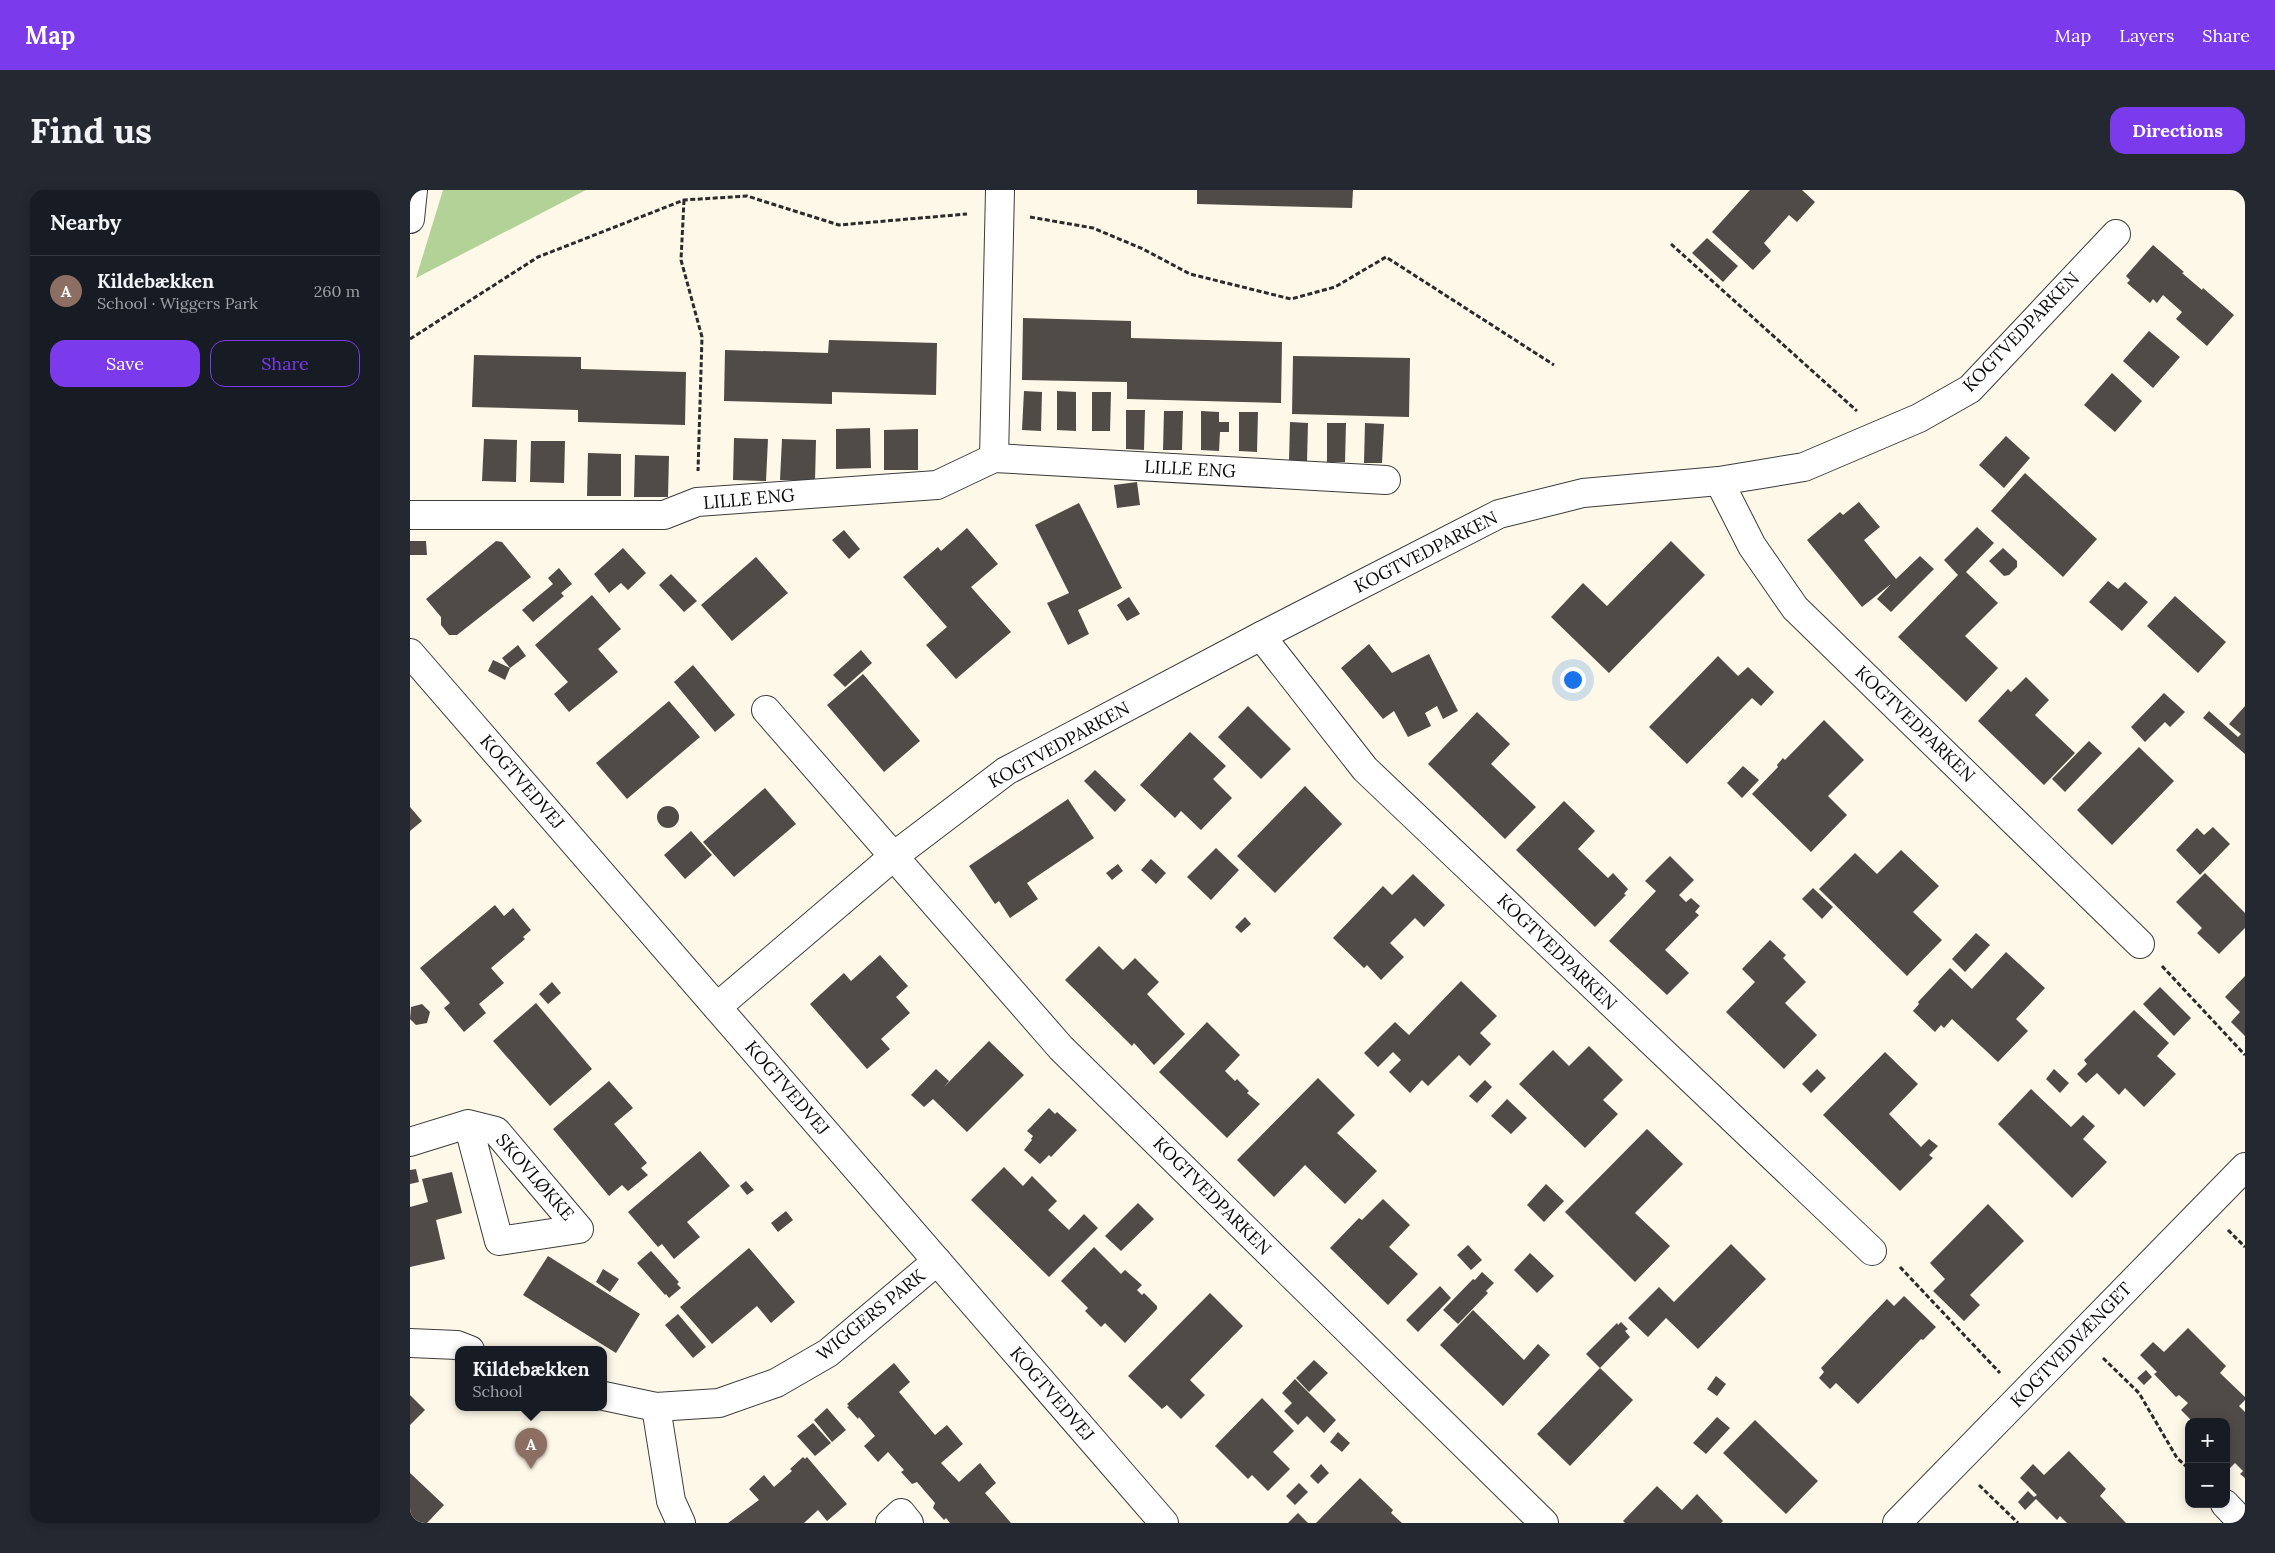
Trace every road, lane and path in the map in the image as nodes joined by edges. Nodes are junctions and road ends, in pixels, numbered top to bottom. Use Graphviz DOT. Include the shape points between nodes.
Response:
graph roads {
  1 [pos="413,190"];
  2 [pos="1000,190"];
  3 [pos="684,200"];
  4 [pos="410,219"];
  5 [pos="2116,234"];
  6 [pos="1671,244"];
  7 [pos="1880,435"];
  8 [pos="994,458"];
  9 [pos="1386,480"];
  10 [pos="1719,482"];
  11 [pos="698,502"];
  12 [pos="410,515"];
  13 [pos="1261,636"];
  14 [pos="410,653"];
  15 [pos="766,710"];
  16 [pos="894,856"];
  17 [pos="2140,944"];
  18 [pos="717,1007"];
  19 [pos="2245,1055"];
  20 [pos="468,1124"];
  21 [pos="410,1142"];
  22 [pos="2245,1167"];
  23 [pos="2224,1226"];
  24 [pos="2245,1247"];
  25 [pos="1872,1251"];
  26 [pos="937,1261"];
  27 [pos="410,1343"];
  28 [pos="460,1346"];
  29 [pos="2099,1354"];
  30 [pos="2021,1395"];
  31 [pos="607,1397"];
  32 [pos="656,1407"];
  33 [pos="2185,1465"];
  34 [pos="1975,1481"];
  35 [pos="2229,1508"];
  36 [pos="681,1523"];
  37 [pos="890,1523"];
  38 [pos="909,1523"];
  39 [pos="1164,1523"];
  40 [pos="1544,1523"];
  41 [pos="1897,1523"];
  42 [pos="2018,1523"];
  43 [pos="2244,1523"];
  1 -- 4 [label="street"];
  2 -- 8 [label="street"];
  3 -- 11 [label="path" via="682,260 702,337"];
  5 -- 7 [label="street, KOGTVEDPARKEN" via="1970,389 1919,418"];
  6 -- 7 [label="path" via="1874,426"];
  7 -- 10 [label="street, KOGTVEDPARKEN" via="1804,467"];
  8 -- 9 [label="street, LILLE ENG"];
  8 -- 11 [label="street, LILLE ENG" via="937,485"];
  10 -- 13 [label="street, KOGTVEDPARKEN" via="1583,492 1499,514"];
  10 -- 17 [label="street, KOGTVEDPARKEN" via="1752,546 1795,608"];
  11 -- 12 [label="street, LILLE ENG" via="664,516"];
  13 -- 16 [label="street, KOGTVEDPARKEN" via="1006,771"];
  13 -- 25 [label="street, KOGTVEDPARKEN" via="1365,769"];
  14 -- 18 [label="street, KOGTVEDVEJ"];
  15 -- 16 [label="street, KOGTVEDPARKEN"];
  16 -- 18 [label="street, KOGTVEDPARKEN"];
  16 -- 40 [label="street, KOGTVEDPARKEN" via="1061,1048"];
  17 -- 19 [label="path"];
  18 -- 26 [label="street, KOGTVEDVEJ"];
  20 -- 20 [label="street, SKOVLØKKE" via="499,1241 579,1229 496,1131"];
  20 -- 21 [label="street"];
  22 -- 30 [label="street, KOGTVEDVÆNGET"];
  23 -- 24 [label="path"];
  25 -- 30 [label="path" via="1897,1264"];
  26 -- 32 [label="street, WIGGERS PARK" via="828,1353 776,1383 719,1404"];
  26 -- 39 [label="street, KOGTVEDVEJ"];
  27 -- 28 [label="street"];
  29 -- 33 [label="path" via="2139,1393 2177,1458"];
  30 -- 41 [label="street, KOGTVEDVÆNGET"];
  31 -- 32 [label="street, WIGGERS PARK"];
  32 -- 36 [label="street" via="671,1501"];
  34 -- 42 [label="path"];
  35 -- 43 [label="street"];
  37 -- 38 [label="street" via="901,1513"];
}
